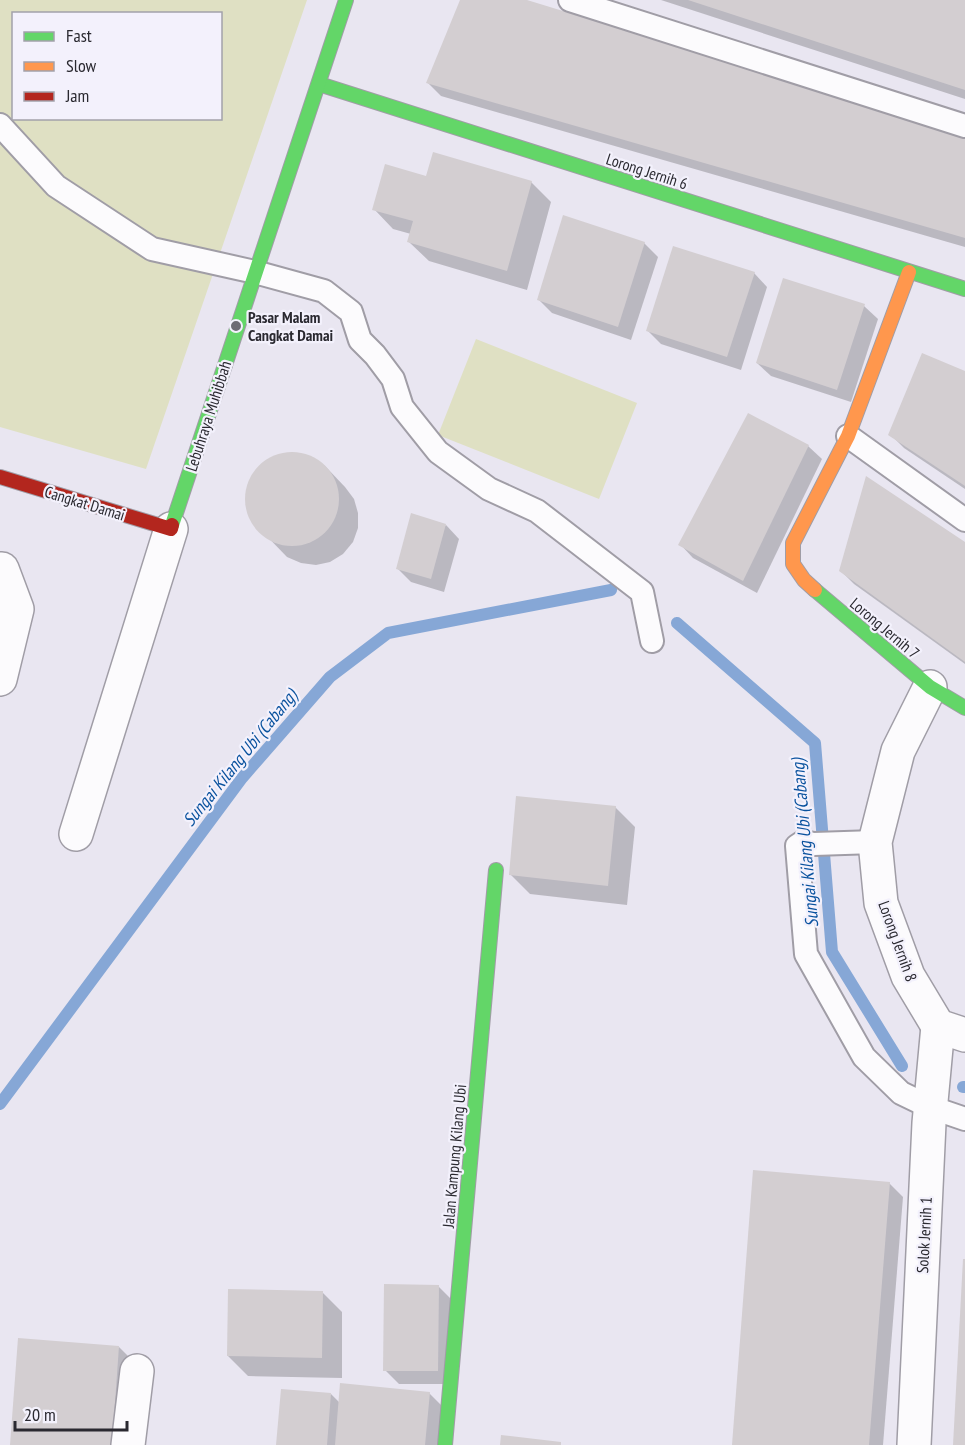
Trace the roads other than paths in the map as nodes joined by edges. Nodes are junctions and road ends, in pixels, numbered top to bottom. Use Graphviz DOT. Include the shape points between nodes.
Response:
graph roads {
  1 [pos="346,0"];
  2 [pos="570,0"];
  3 [pos="319,84"];
  4 [pos="0,125"];
  5 [pos="965,126"];
  6 [pos="255,272"];
  7 [pos="909,272"];
  8 [pos="965,290"];
  9 [pos="848,436"];
  10 [pos="0,477"];
  11 [pos="965,520"];
  12 [pos="171,529"];
  13 [pos="1,569"];
  14 [pos="652,641"];
  15 [pos="0,679"];
  16 [pos="930,687"];
  17 [pos="965,708"];
  18 [pos="76,834"];
  19 [pos="871,842"];
  20 [pos="496,870"];
  21 [pos="951,1030"];
  22 [pos="930,1107"];
  23 [pos="965,1119"];
  24 [pos="137,1371"];
  25 [pos="128,1445"];
  26 [pos="445,1445"];
  27 [pos="914,1445"];
  1 -- 3 [label="street, Lebuhraya Muhibbah"];
  2 -- 5 [label="lane"];
  3 -- 6 [label="street, Lebuhraya Muhibbah"];
  3 -- 7 [label="street, Lorong Jernih 6"];
  4 -- 6 [label="lane" via="56,186 152,249"];
  6 -- 12 [label="street, Lebuhraya Muhibbah"];
  6 -- 14 [label="lane" via="324,291 351,312 360,340 393,379 402,407 438,452 489,489 537,512 642,592"];
  7 -- 8 [label="street, Lorong Jernih 6"];
  7 -- 9 [label="street"];
  9 -- 11 [label="lane"];
  9 -- 16 [label="street, Lorong Jernih 7" via="793,543 793,564 804,580"];
  10 -- 12 [label="street, Cangkat Damai"];
  12 -- 18 [label="street, Lebuhraya Muhibbah"];
  13 -- 15 [label="street" via="17,609"];
  16 -- 17 [label="street, Lorong Jernih 7"];
  16 -- 19 [label="street, Lorong Jernih 8" via="898,751"];
  19 -- 21 [label="street, Lorong Jernih 8" via="881,903 908,976"];
  19 -- 22 [label="lane" via="803,842 797,846 806,954 864,1057 901,1093"];
  20 -- 26 [label="street, Jalan Kampung Kilang Ubi"];
  21 -- 22 [label="street, Solok Jernih 1"];
  22 -- 23 [label="lane"];
  22 -- 27 [label="street, Solok Jernih 1"];
  24 -- 25 [label="street"];
}
